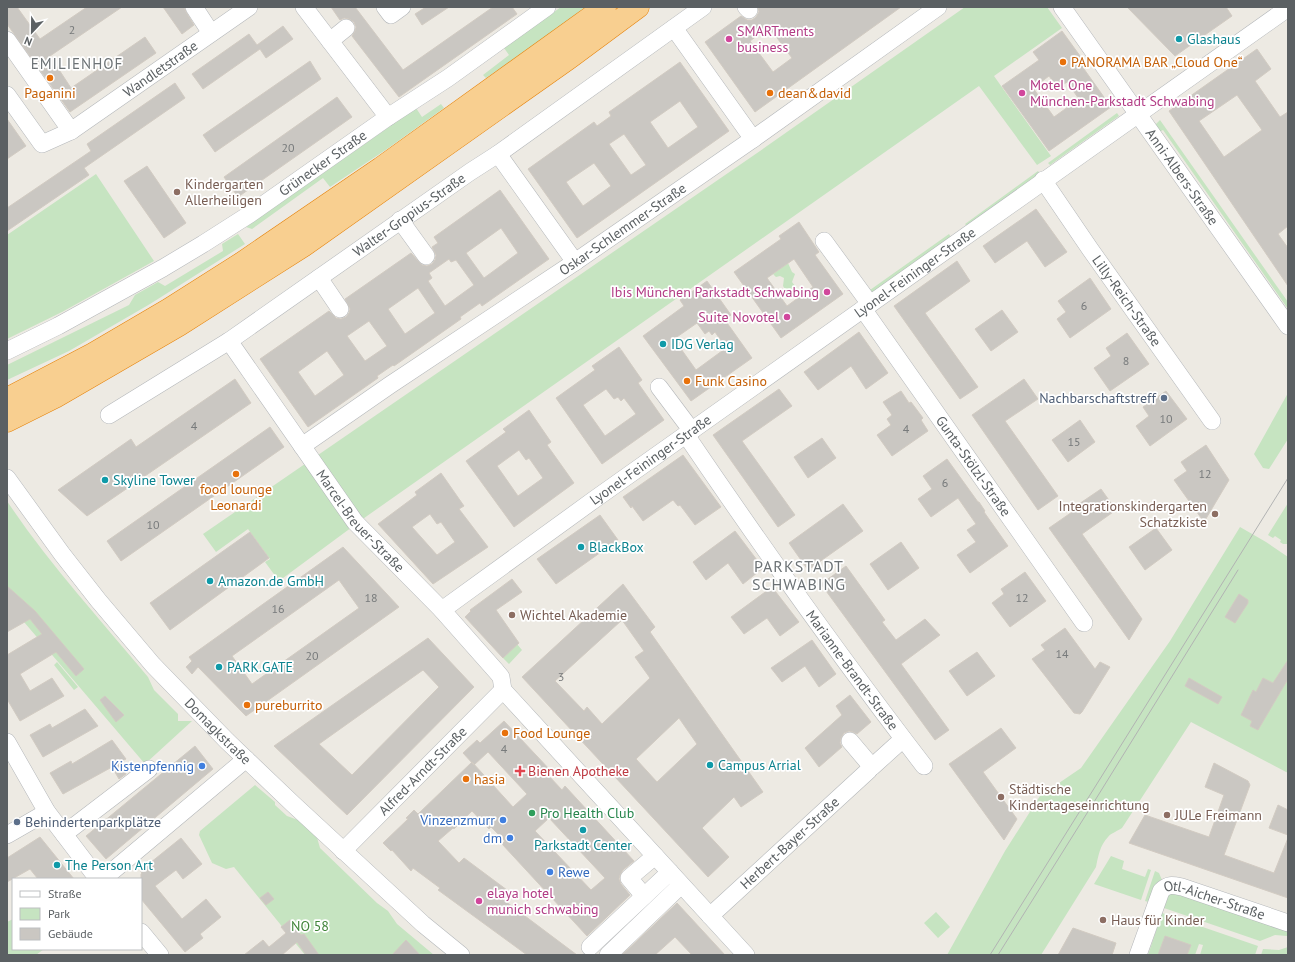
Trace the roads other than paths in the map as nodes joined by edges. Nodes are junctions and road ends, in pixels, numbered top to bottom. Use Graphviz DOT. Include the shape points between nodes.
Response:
graph roads {
  1 [pos="194,7"];
  2 [pos="250,7"];
  3 [pos="304,7"];
  4 [pos="385,7"];
  5 [pos="402,7"];
  6 [pos="547,7"];
  7 [pos="605,7"];
  8 [pos="638,7"];
  9 [pos="703,7"];
  10 [pos="938,7"];
  11 [pos="1062,7"];
  12 [pos="1288,8"];
  13 [pos="528,12"];
  14 [pos="346,28"];
  15 [pos="674,28"];
  16 [pos="212,33"];
  17 [pos="7,40"];
  18 [pos="330,41"];
  19 [pos="7,95"];
  20 [pos="1138,115"];
  21 [pos="388,118"];
  22 [pos="71,131"];
  23 [pos="753,139"];
  24 [pos="498,154"];
  25 [pos="1043,180"];
  26 [pos="400,220"];
  27 [pos="824,241"];
  28 [pos="426,256"];
  29 [pos="575,262"];
  30 [pos="319,278"];
  31 [pos="867,307"];
  32 [pos="340,309"];
  33 [pos="1288,326"];
  34 [pos="229,341"];
  35 [pos="7,352"];
  36 [pos="659,387"];
  37 [pos="7,399"];
  38 [pos="109,414"];
  39 [pos="7,421"];
  40 [pos="1212,421"];
  41 [pos="689,433"];
  42 [pos="302,446"];
  43 [pos="7,478"];
  44 [pos="442,610"];
  45 [pos="1084,623"];
  46 [pos="503,690"];
  47 [pos="903,739"];
  48 [pos="850,741"];
  49 [pos="7,742"];
  50 [pos="246,759"];
  51 [pos="924,766"];
  52 [pos="149,769"];
  53 [pos="870,769"];
  54 [pos="47,812"];
  55 [pos="64,834"];
  56 [pos="7,835"];
  57 [pos="343,851"];
  58 [pos="655,856"];
  59 [pos="97,878"];
  60 [pos="104,878"];
  61 [pos="675,879"];
  62 [pos="644,896"];
  63 [pos="710,916"];
  64 [pos="1288,923"];
  65 [pos="142,933"];
  66 [pos="590,947"];
  67 [pos="160,955"];
  68 [pos="461,955"];
  69 [pos="608,955"];
  70 [pos="746,955"];
  71 [pos="1138,955"];
  1 -- 16 [label="street"];
  2 -- 16 [label="street, Wandletstraße"];
  3 -- 18 [label="street"];
  4 -- 5 [label="street" via="391,15"];
  6 -- 13 [label="street, Grünecker Straße"];
  7 -- 37 [label="highway" via="381,168 242,263 93,354"];
  8 -- 39 [label="highway" via="303,246 173,329 55,397"];
  9 -- 15 [label="street, Walter-Gropius-Straße"];
  10 -- 23 [label="street, Oskar-Schlemmer-Straße"];
  11 -- 20 [label="street, Anni-Albers-Straße"];
  12 -- 20 [label="street, Lyonel-Feininger-Straße"];
  13 -- 21 [label="street, Grünecker Straße" via="448,78"];
  14 -- 18 [label="street"];
  15 -- 23 [label="street"];
  15 -- 24 [label="street, Walter-Gropius-Straße"];
  16 -- 22 [label="street, Wandletstraße"];
  17 -- 22 [label="street"];
  18 -- 21 [label="street"];
  19 -- 22 [label="street, Wandletstraße" via="42,144"];
  20 -- 25 [label="street, Lyonel-Feininger-Straße"];
  20 -- 33 [label="street, Anni-Albers-Straße"];
  21 -- 35 [label="street, Grünecker Straße" via="250,214 170,264"];
  23 -- 29 [label="street, Oskar-Schlemmer-Straße"];
  24 -- 26 [label="street, Walter-Gropius-Straße"];
  24 -- 29 [label="street"];
  25 -- 31 [label="street, Lyonel-Feininger-Straße"];
  25 -- 40 [label="street, Lilly-Reich-Straße"];
  26 -- 28 [label="street"];
  26 -- 30 [label="street, Walter-Gropius-Straße"];
  27 -- 31 [label="street, Gunta-Stölzl-Straße"];
  29 -- 42 [label="street, Oskar-Schlemmer-Straße"];
  30 -- 32 [label="street"];
  30 -- 34 [label="street, Walter-Gropius-Straße"];
  31 -- 41 [label="street, Lyonel-Feininger-Straße"];
  31 -- 45 [label="street, Gunta-Stölzl-Straße"];
  34 -- 38 [label="street, Walter-Gropius-Straße"];
  34 -- 42 [label="street, Marcel-Breuer-Straße"];
  36 -- 41 [label="street, Marianne-Brandt-Straße"];
  41 -- 44 [label="street, Lyonel-Feininger-Straße"];
  41 -- 47 [label="street, Marianne-Brandt-Straße" via="765,550"];
  42 -- 44 [label="street, Marcel-Breuer-Straße" via="355,522"];
  43 -- 50 [label="street, Domagkstraße" via="62,554 141,652"];
  44 -- 46 [label="street, Marcel-Breuer-Straße" via="501,677"];
  46 -- 57 [label="street, Alfred-Arndt-Straße"];
  46 -- 58 [label="street"];
  47 -- 51 [label="street, Marianne-Brandt-Straße"];
  47 -- 53 [label="street, Herbert-Bayer-Straße"];
  48 -- 53 [label="street"];
  49 -- 54 [label="street"];
  50 -- 57 [label="street, Domagkstraße"];
  50 -- 60 [label="street"];
  52 -- 55 [label="street"];
  53 -- 63 [label="street, Herbert-Bayer-Straße"];
  54 -- 55 [label="street"];
  54 -- 56 [label="street"];
  55 -- 59 [label="street"];
  57 -- 68 [label="street, Domagkstraße"];
  58 -- 61 [label="street"];
  58 -- 62 [label="street" via="630,878"];
  61 -- 62 [label="street"];
  61 -- 63 [label="street"];
  61 -- 69 [label="street"];
  62 -- 66 [label="street"];
  63 -- 70 [label="street"];
  64 -- 71 [label="street, Otl-Aicher-Straße" via="1182,887 1166,886 1161,891"];
  65 -- 67 [label="street"];
}
